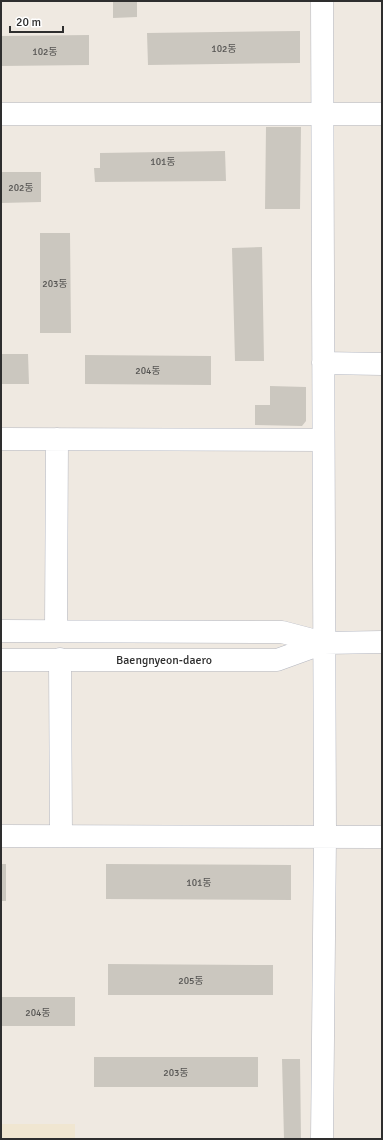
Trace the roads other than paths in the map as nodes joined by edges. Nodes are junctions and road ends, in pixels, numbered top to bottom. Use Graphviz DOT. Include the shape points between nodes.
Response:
graph roads {
  1 [pos="322,1"];
  2 [pos="1,114"];
  3 [pos="323,114"];
  4 [pos="382,114"];
  5 [pos="323,363"];
  6 [pos="382,364"];
  7 [pos="1,439"];
  8 [pos="57,439"];
  9 [pos="323,440"];
  10 [pos="382,628"];
  11 [pos="1,630"];
  12 [pos="56,630"];
  13 [pos="382,642"];
  14 [pos="333,643"];
  15 [pos="382,657"];
  16 [pos="60,659"];
  17 [pos="1,660"];
  18 [pos="1,836"];
  19 [pos="61,836"];
  20 [pos="325,837"];
  21 [pos="382,837"];
  22 [pos="322,1139"];
  1 -- 3 [label="street"];
  2 -- 3 [label="street"];
  3 -- 4 [label="street"];
  3 -- 5 [label="street"];
  5 -- 6 [label="street"];
  5 -- 9 [label="street"];
  7 -- 8 [label="street"];
  8 -- 9 [label="street"];
  8 -- 12 [label="street"];
  9 -- 14 [label="street"];
  10 -- 14 [label="street"];
  11 -- 12 [label="street, Baengnyeon-daero"];
  12 -- 14 [label="street, Baengnyeon-daero" via="282,632"];
  13 -- 14 [label="street, Baengnyeon-daero"];
  14 -- 15 [label="street"];
  14 -- 16 [label="street, Baengnyeon-daero" via="277,660"];
  14 -- 20 [label="street"];
  16 -- 17 [label="street, Baengnyeon-daero"];
  16 -- 19 [label="street"];
  18 -- 19 [label="street"];
  19 -- 20 [label="street"];
  20 -- 21 [label="street"];
  20 -- 22 [label="street"];
}
